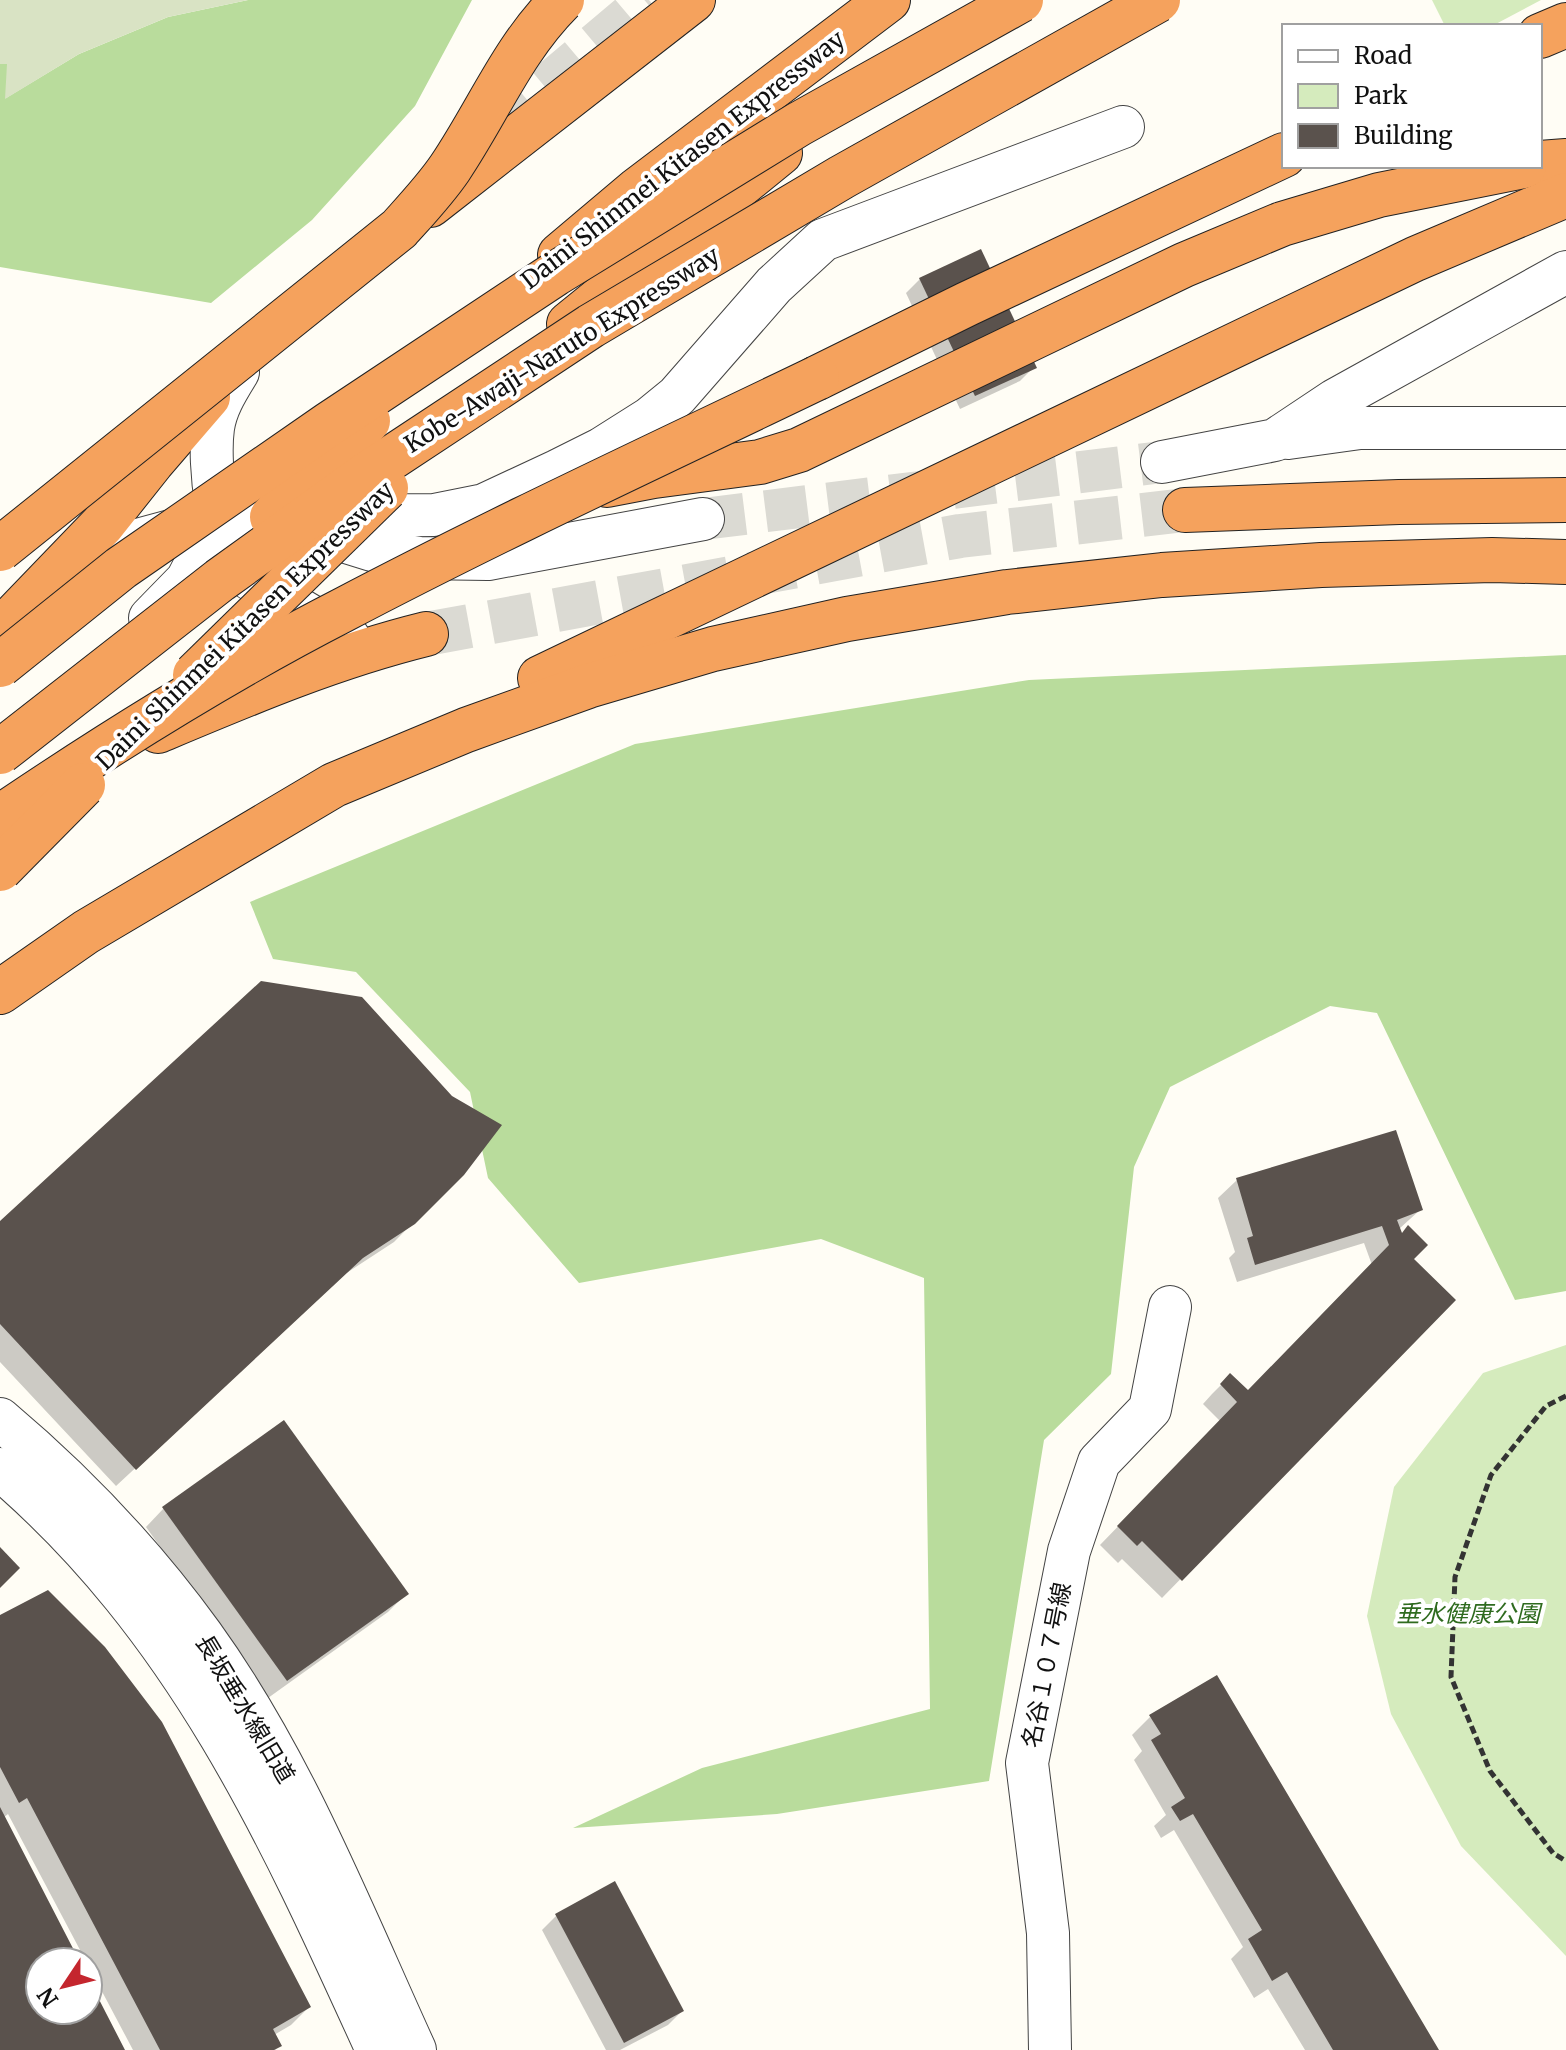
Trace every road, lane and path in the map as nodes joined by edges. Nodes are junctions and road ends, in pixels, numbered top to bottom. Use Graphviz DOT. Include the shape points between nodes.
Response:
graph roads {
  1 [pos="562,0"];
  2 [pos="693,0"];
  3 [pos="849,0"];
  4 [pos="888,0"];
  5 [pos="983,0"];
  6 [pos="1021,0"];
  7 [pos="1158,0"];
  8 [pos="1566,25"];
  9 [pos="1542,35"];
  10 [pos="1123,127"];
  11 [pos="1282,156"];
  12 [pos="1566,161"];
  13 [pos="1542,163"];
  14 [pos="1514,168"];
  15 [pos="637,190"];
  16 [pos="1566,195"];
  17 [pos="394,224"];
  18 [pos="1566,272"];
  19 [pos="257,342"];
  20 [pos="1566,428"];
  21 [pos="1275,440"];
  22 [pos="1162,462"];
  23 [pos="563,500"];
  24 [pos="1566,500"];
  25 [pos="1185,510"];
  26 [pos="266,517"];
  27 [pos="219,518"];
  28 [pos="703,519"];
  29 [pos="0,549"];
  30 [pos="1566,562"];
  31 [pos="50,577"];
  32 [pos="0,631"];
  33 [pos="426,634"];
  34 [pos="368,648"];
  35 [pos="0,665"];
  36 [pos="0,752"];
  37 [pos="0,769"];
  38 [pos="334,785"];
  39 [pos="0,791"];
  40 [pos="0,816"];
  41 [pos="0,869"];
  42 [pos="0,992"];
  43 [pos="1170,1307"];
  44 [pos="1566,1396"];
  45 [pos="0,1419"];
  46 [pos="0,1469"];
  47 [pos="1566,1861"];
  48 [pos="377,2050"];
  49 [pos="415,2050"];
  50 [pos="1050,2050"];
  1 -- 17 [label="highway, bridge" via="508,66 452,166 430,195"];
  2 -- 17 [label="highway, bridge"];
  3 -- 15 [label="highway"];
  4 -- 15 [label="highway, Daini Shinmei Kitasen Expressway"];
  5 -- 41 [label="highway, Daini Shinmei Kitasen Expressway, bridge" via="898,60 543,345 419,456"];
  6 -- 35 [label="highway, bridge" via="799,124 555,274 121,568"];
  7 -- 36 [label="highway, Kobe-Awaji-Naruto Expressway, bridge" via="842,177 591,326 220,580"];
  8 -- 9 [label="highway"];
  10 -- 26 [label="street" via="823,240 774,285 677,396 650,418 601,449 484,505 434,515"];
  11 -- 23 [label="highway, bridge"];
  12 -- 13 [label="highway"];
  14 -- 23 [label="highway, bridge" via="1379,195 1282,224 1184,265 799,450 760,462 613,483"];
  15 -- 39 [label="highway, Daini Shinmei Kitasen Expressway, bridge" via="373,416"];
  16 -- 38 [label="highway" via="1415,259 867,520 481,707"];
  17 -- 19 [label="highway"];
  17 -- 29 [label="highway, bridge"];
  18 -- 21 [label="street" via="1335,400"];
  19 -- 27 [label="street" via="222,398 213,427"];
  19 -- 31 [label="highway" via="102,525"];
  20 -- 21 [label="street" via="1360,428"];
  21 -- 22 [label="street"];
  23 -- 40 [label="highway, bridge" via="341,611 198,691"];
  24 -- 25 [label="highway"];
  26 -- 27 [label="street"];
  26 -- 28 [label="street" via="372,550 419,558 488,559"];
  27 -- 31 [label="street" via="108,548"];
  27 -- 34 [label="street" via="228,551 245,576"];
  27 -- 37 [label="street" via="187,580"];
  30 -- 38 [label="highway" via="1321,565 1162,575 1007,592 847,619 713,649 588,686"];
  31 -- 32 [label="highway"];
  33 -- 34 [label="highway"];
  34 -- 40 [label="highway" via="148,735"];
  38 -- 42 [label="highway" via="86,932"];
  43 -- 50 [label="street, 名谷１０７号線" via="1150,1409 1099,1462 1069,1551 1027,1763 1048,1933"];
  44 -- 47 [label="path" via="1546,1406 1491,1475 1455,1577 1451,1677 1490,1771 1553,1853"];
  45 -- 49 [label="street, 長坂垂水線旧道" via="107,1519 203,1637 317,1835"];
  46 -- 48 [label="street, 長坂垂水線旧道" via="116,1587 200,1701 278,1838"];
}
